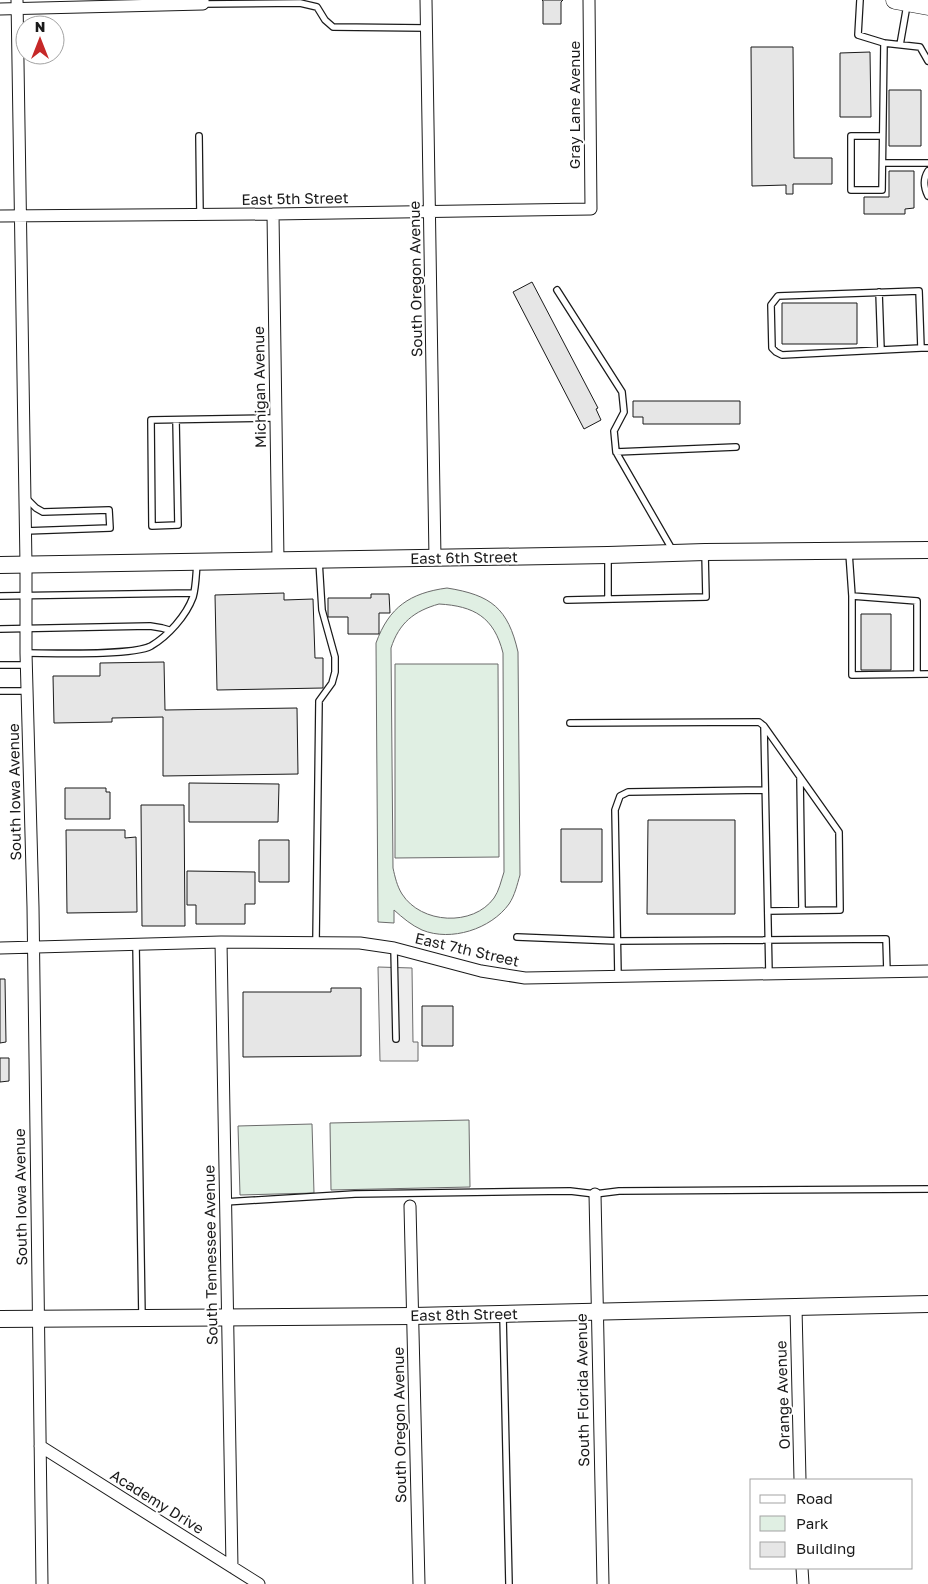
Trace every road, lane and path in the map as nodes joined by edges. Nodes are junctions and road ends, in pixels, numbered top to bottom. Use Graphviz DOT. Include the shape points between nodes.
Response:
graph roads {
  1 [pos="426,0"];
  2 [pos="589,0"];
  3 [pos="860,0"];
  4 [pos="901,1"];
  5 [pos="203,2"];
  6 [pos="264,2"];
  7 [pos="17,4"];
  8 [pos="928,6"];
  9 [pos="0,9"];
  10 [pos="426,28"];
  11 [pos="884,43"];
  12 [pos="900,44"];
  13 [pos="928,61"];
  14 [pos="199,136"];
  15 [pos="882,136"];
  16 [pos="883,163"];
  17 [pos="928,163"];
  18 [pos="928,171"];
  19 [pos="928,196"];
  20 [pos="591,209"];
  21 [pos="430,211"];
  22 [pos="273,214"];
  23 [pos="200,215"];
  24 [pos="0,216"];
  25 [pos="20,216"];
  26 [pos="557,290"];
  27 [pos="879,292"];
  28 [pos="925,348"];
  29 [pos="881,350"];
  30 [pos="276,418"];
  31 [pos="176,420"];
  32 [pos="736,447"];
  33 [pos="616,452"];
  34 [pos="25,496"];
  35 [pos="25,531"];
  36 [pos="928,550"];
  37 [pos="849,551"];
  38 [pos="674,552"];
  39 [pos="705,552"];
  40 [pos="608,555"];
  41 [pos="435,558"];
  42 [pos="319,559"];
  43 [pos="278,560"];
  44 [pos="197,561"];
  45 [pos="0,565"];
  46 [pos="26,565"];
  47 [pos="193,593"];
  48 [pos="0,596"];
  49 [pos="26,596"];
  50 [pos="852,596"];
  51 [pos="608,599"];
  52 [pos="567,600"];
  53 [pos="0,629"];
  54 [pos="26,629"];
  55 [pos="169,630"];
  56 [pos="26,659"];
  57 [pos="0,665"];
  58 [pos="917,674"];
  59 [pos="928,674"];
  60 [pos="28,691"];
  61 [pos="0,692"];
  62 [pos="570,723"];
  63 [pos="764,726"];
  64 [pos="800,777"];
  65 [pos="765,790"];
  66 [pos="802,910"];
  67 [pos="768,911"];
  68 [pos="517,937"];
  69 [pos="617,941"];
  70 [pos="768,941"];
  71 [pos="220,942"];
  72 [pos="316,942"];
  73 [pos="136,944"];
  74 [pos="32,947"];
  75 [pos="0,948"];
  76 [pos="394,948"];
  77 [pos="928,971"];
  78 [pos="887,972"];
  79 [pos="769,974"];
  80 [pos="618,977"];
  81 [pos="396,1039"];
  82 [pos="928,1189"];
  83 [pos="595,1194"];
  84 [pos="225,1202"];
  85 [pos="410,1206"];
  86 [pos="928,1304"];
  87 [pos="796,1308"];
  88 [pos="596,1312"];
  89 [pos="503,1314"];
  90 [pos="227,1316"];
  91 [pos="413,1316"];
  92 [pos="142,1317"];
  93 [pos="38,1318"];
  94 [pos="0,1319"];
  95 [pos="40,1446"];
  96 [pos="800,1479"];
  97 [pos="232,1567"];
  98 [pos="802,1569"];
  99 [pos="42,1584"];
  100 [pos="259,1584"];
  101 [pos="419,1584"];
  102 [pos="509,1584"];
  103 [pos="603,1584"];
  104 [pos="803,1584"];
  1 -- 10 [label="street, South Oregon Avenue"];
  2 -- 20 [label="street, Gray Lane Avenue"];
  3 -- 11 [label="lane" via="858,35"];
  4 -- 8 [label="main road"];
  4 -- 12 [label="lane"];
  5 -- 6 [label="lane"];
  5 -- 7 [label="street"];
  6 -- 10 [label="lane" via="317,7 333,27"];
  7 -- 9 [label="street"];
  7 -- 25 [label="street, South Iowa Avenue"];
  10 -- 21 [label="street, South Oregon Avenue"];
  11 -- 12 [label="lane"];
  11 -- 15 [label="lane"];
  12 -- 13 [label="lane" via="920,47"];
  14 -- 23 [label="lane"];
  15 -- 16 [label="lane"];
  15 -- 16 [label="lane" via="851,136 851,190 882,190"];
  16 -- 17 [label="lane"];
  18 -- 19 [label="lane" via="925,176"];
  20 -- 21 [label="street, East 5th Street"];
  21 -- 22 [label="street, East 5th Street"];
  21 -- 41 [label="street, South Oregon Avenue"];
  22 -- 23 [label="street, East 5th Street"];
  22 -- 30 [label="street, Michigan Avenue"];
  23 -- 25 [label="street, East 5th Street"];
  24 -- 25 [label="street, East 5th Street"];
  25 -- 34 [label="street, South Iowa Avenue"];
  26 -- 33 [label="lane" via="622,392 624,412 614,432"];
  27 -- 28 [label="lane" via="919,291"];
  27 -- 29 [label="lane"];
  27 -- 29 [label="lane" via="778,296 771,305 772,348 782,355"];
  28 -- 29 [label="lane"];
  30 -- 31 [label="lane"];
  30 -- 43 [label="street, Michigan Avenue"];
  31 -- 31 [label="lane" via="151,420 152,526 178,525"];
  32 -- 33 [label="lane"];
  33 -- 38 [label="lane"];
  34 -- 35 [label="street, South Iowa Avenue"];
  34 -- 35 [label="lane" via="43,512 109,510 110,528"];
  35 -- 46 [label="street, South Iowa Avenue"];
  36 -- 37 [label="street, East 6th Street"];
  37 -- 39 [label="street, East 6th Street"];
  37 -- 50 [label="lane"];
  38 -- 39 [label="street, East 6th Street"];
  38 -- 40 [label="street, East 6th Street"];
  39 -- 51 [label="lane" via="706,597"];
  40 -- 41 [label="street, East 6th Street"];
  40 -- 51 [label="lane"];
  41 -- 42 [label="street, East 6th Street"];
  42 -- 43 [label="street, East 6th Street"];
  42 -- 72 [label="lane" via="322,610 335,657 335,672 332,683 319,701"];
  43 -- 44 [label="street, East 6th Street"];
  44 -- 46 [label="street, East 6th Street"];
  44 -- 47 [label="lane"];
  45 -- 46 [label="street, East 6th Street"];
  46 -- 49 [label="street, South Iowa Avenue"];
  47 -- 49 [label="lane"];
  47 -- 55 [label="lane" via="185,613"];
  48 -- 49 [label="lane"];
  49 -- 54 [label="street, South Iowa Avenue"];
  50 -- 58 [label="lane" via="917,601"];
  50 -- 58 [label="lane" via="852,675"];
  51 -- 52 [label="lane"];
  53 -- 54 [label="lane"];
  54 -- 55 [label="lane" via="150,626"];
  54 -- 56 [label="street, South Iowa Avenue"];
  55 -- 56 [label="lane" via="150,647"];
  56 -- 57 [label="lane"];
  56 -- 60 [label="street, South Iowa Avenue"];
  58 -- 59 [label="lane"];
  60 -- 61 [label="lane"];
  60 -- 74 [label="street, South Iowa Avenue"];
  62 -- 63 [label="lane" via="759,722"];
  63 -- 64 [label="lane"];
  63 -- 65 [label="lane"];
  64 -- 66 [label="lane"];
  64 -- 66 [label="lane" via="838,832 840,910"];
  65 -- 67 [label="lane"];
  65 -- 69 [label="lane" via="628,792 620,796 615,810"];
  66 -- 67 [label="lane"];
  67 -- 70 [label="lane"];
  68 -- 69 [label="lane"];
  69 -- 70 [label="lane"];
  69 -- 80 [label="lane"];
  70 -- 78 [label="lane" via="886,939"];
  70 -- 79 [label="lane"];
  71 -- 72 [label="street, East 7th Street"];
  71 -- 73 [label="street, East 7th Street"];
  71 -- 84 [label="street, South Tennessee Avenue"];
  72 -- 76 [label="street, East 7th Street"];
  73 -- 74 [label="street, East 7th Street"];
  73 -- 92 [label="lane"];
  74 -- 75 [label="street, East 7th Street"];
  74 -- 93 [label="street, South Iowa Avenue"];
  76 -- 80 [label="street, East 7th Street" via="481,971 525,978"];
  76 -- 81 [label="lane"];
  77 -- 78 [label="street, East 7th Street"];
  78 -- 79 [label="street, East 7th Street"];
  79 -- 80 [label="street, East 7th Street"];
  82 -- 83 [label="lane" via="619,1191"];
  83 -- 84 [label="lane" via="570,1191 354,1194"];
  83 -- 88 [label="street, South Florida Avenue"];
  84 -- 90 [label="street, South Tennessee Avenue"];
  85 -- 91 [label="street, South Oregon Avenue"];
  86 -- 87 [label="street, East 8th Street"];
  87 -- 88 [label="street, East 8th Street"];
  87 -- 96 [label="street, Orange Avenue"];
  88 -- 89 [label="street, East 8th Street"];
  88 -- 103 [label="street, South Florida Avenue"];
  89 -- 91 [label="street, East 8th Street"];
  89 -- 102 [label="lane"];
  90 -- 91 [label="street, East 8th Street"];
  90 -- 92 [label="street, East 8th Street"];
  90 -- 97 [label="street, South Tennessee Avenue"];
  91 -- 101 [label="street, South Oregon Avenue"];
  92 -- 93 [label="street, East 8th Street"];
  93 -- 94 [label="street, East 8th Street"];
  93 -- 95 [label="street, South Iowa Avenue"];
  95 -- 97 [label="street, Academy Drive"];
  95 -- 99 [label="street, South Iowa Avenue"];
  97 -- 100 [label="street, Academy Drive"];
  98 -- 104 [label="street"];
}
